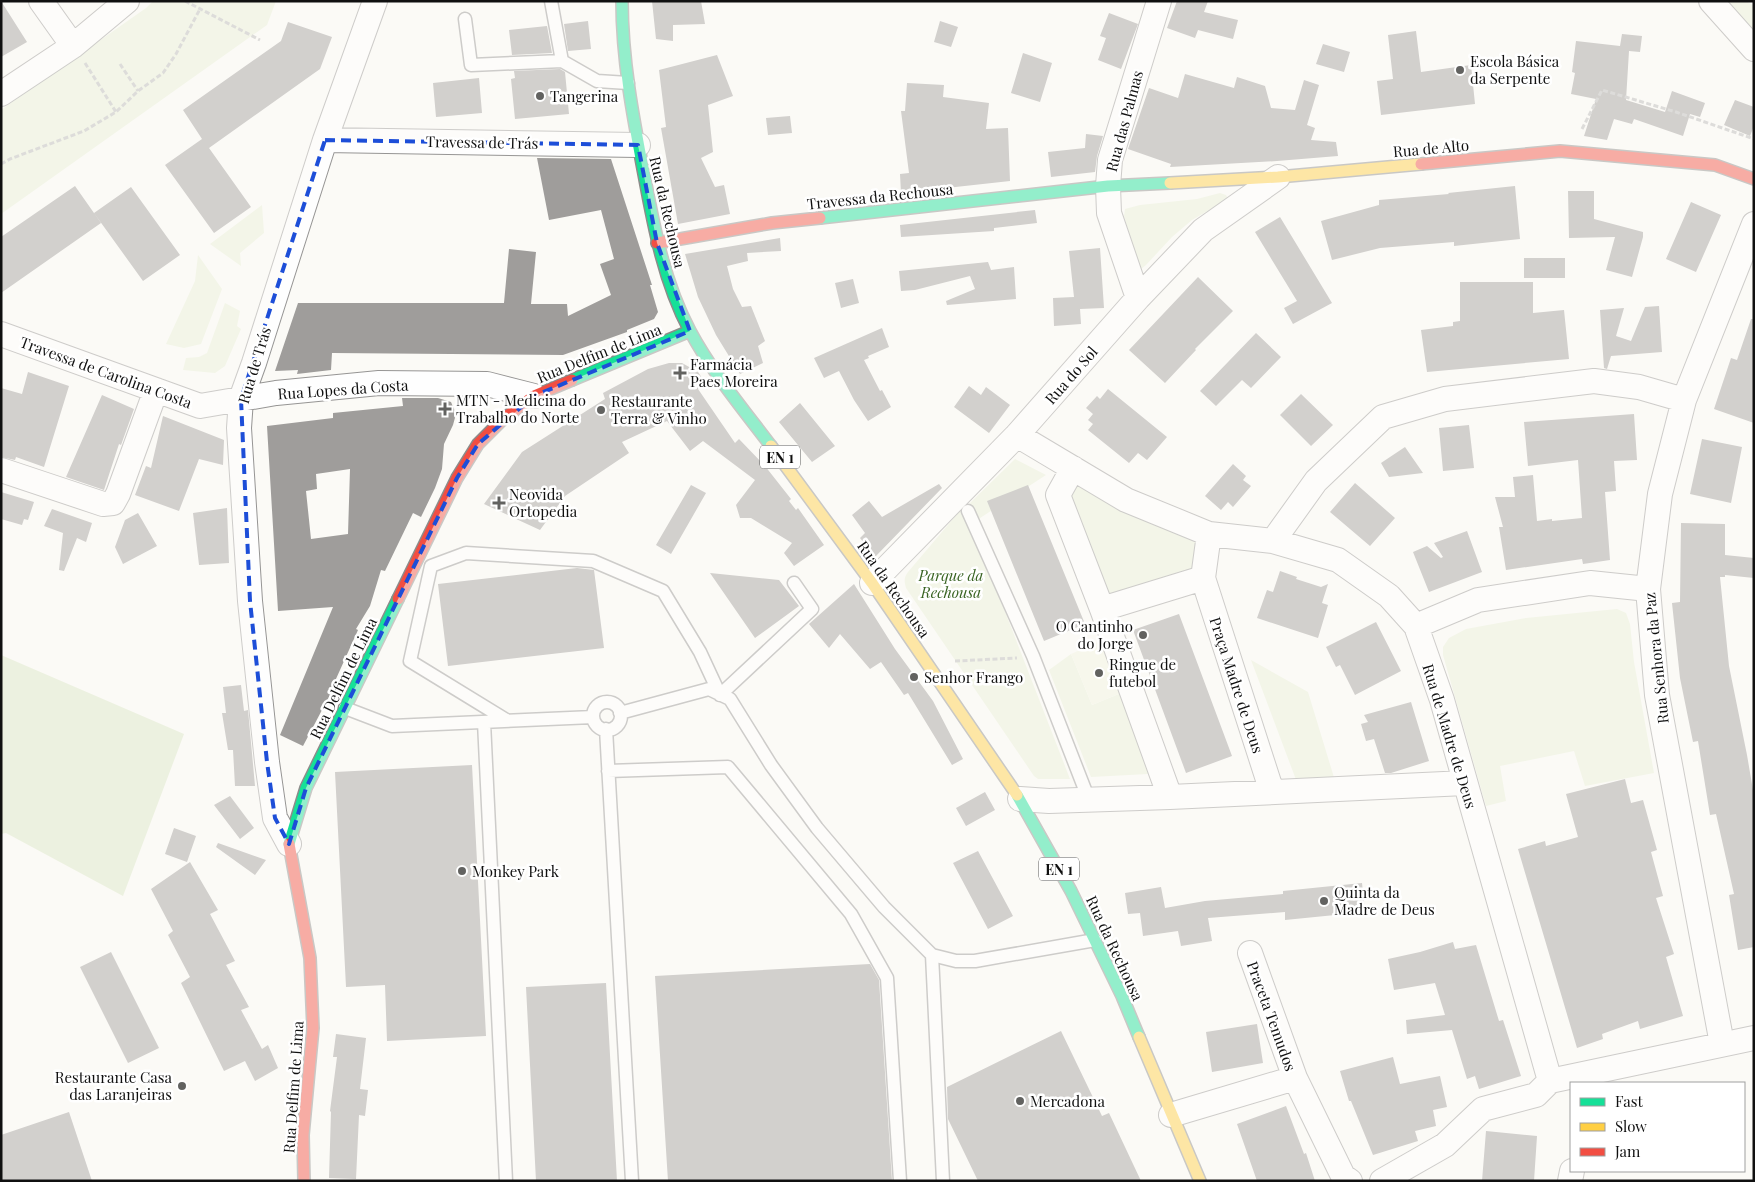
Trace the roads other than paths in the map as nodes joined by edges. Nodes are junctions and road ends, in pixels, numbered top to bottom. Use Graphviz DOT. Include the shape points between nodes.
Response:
graph roads {
  1 [pos="41,1"];
  2 [pos="127,1"];
  3 [pos="375,1"];
  4 [pos="551,1"];
  5 [pos="622,1"];
  6 [pos="1159,1"];
  7 [pos="1711,1"];
  8 [pos="465,19"];
  9 [pos="73,46"];
  10 [pos="1754,49"];
  11 [pos="562,61"];
  12 [pos="628,84"];
  13 [pos="1,94"];
  14 [pos="325,140"];
  15 [pos="638,145"];
  16 [pos="1278,177"];
  17 [pos="1754,179"];
  18 [pos="1108,186"];
  19 [pos="1754,224"];
  20 [pos="657,242"];
  21 [pos="1138,298"];
  22 [pos="690,331"];
  23 [pos="1,334"];
  24 [pos="156,390"];
  25 [pos="534,396"];
  26 [pos="240,399"];
  27 [pos="1684,400"];
  28 [pos="1017,435"];
  29 [pos="1073,468"];
  30 [pos="1,470"];
  31 [pos="968,511"];
  32 [pos="1209,534"];
  33 [pos="1273,541"];
  34 [pos="1203,578"];
  35 [pos="794,583"];
  36 [pos="872,583"];
  37 [pos="1648,589"];
  38 [pos="1102,610"];
  39 [pos="1416,626"];
  40 [pos="720,695"];
  41 [pos="345,708"];
  42 [pos="620,713"];
  43 [pos="593,718"];
  44 [pos="508,721"];
  45 [pos="484,722"];
  46 [pos="606,729"];
  47 [pos="608,771"];
  48 [pos="269,775"];
  49 [pos="1465,783"];
  50 [pos="306,788"];
  51 [pos="1272,792"];
  52 [pos="1170,797"];
  53 [pos="1020,799"];
  54 [pos="1089,800"];
  55 [pos="289,844"];
  56 [pos="1095,940"];
  57 [pos="1250,954"];
  58 [pos="932,955"];
  59 [pos="1754,1038"];
  60 [pos="1722,1044"];
  61 [pos="1593,1077"];
  62 [pos="1295,1078"];
  63 [pos="1550,1080"];
  64 [pos="1171,1115"];
  65 [pos="304,1181"];
  66 [pos="506,1181"];
  67 [pos="632,1181"];
  68 [pos="900,1181"];
  69 [pos="943,1181"];
  70 [pos="1200,1181"];
  71 [pos="1350,1181"];
  72 [pos="1382,1181"];
  1 -- 9 [label="street"];
  2 -- 9 [label="street"];
  3 -- 14 [label="street, Rua de Trás"];
  4 -- 11 [label="lane"];
  5 -- 12 [label="main road, Rua da Rechousa / EN 1"];
  6 -- 18 [label="street, Rua das Palmas" via="1110,160"];
  7 -- 10 [label="street"];
  8 -- 11 [label="lane" via="471,65"];
  9 -- 13 [label="street"];
  11 -- 12 [label="lane" via="597,81"];
  12 -- 15 [label="main road, Rua da Rechousa / EN 1"];
  14 -- 15 [label="street, Travessa de Trás"];
  14 -- 26 [label="street, Rua de Trás"];
  15 -- 20 [label="main road, Rua da Rechousa / EN 1"];
  16 -- 17 [label="main road, Rua de Alto" via="1560,151 1715,165"];
  16 -- 18 [label="main road, Rua de Alto"];
  16 -- 21 [label="street, Rua do Sol" via="1203,230"];
  18 -- 20 [label="main road, Travessa da Rechousa" via="772,222"];
  18 -- 21 [label="street, Rua das Palmas" via="1109,213"];
  19 -- 27 [label="street, Rua Senhora da Paz"];
  20 -- 22 [label="main road, Rua da Rechousa / EN 1" via="670,286"];
  21 -- 28 [label="street, Rua do Sol"];
  22 -- 25 [label="main road, Rua Delfim de Lima"];
  22 -- 36 [label="main road, Rua da Rechousa / EN 1"];
  23 -- 24 [label="street, Travessa de Carolina Costa"];
  24 -- 26 [label="street, Travessa de Carolina Costa" via="200,406"];
  24 -- 30 [label="street" via="113,503 103,504"];
  25 -- 26 [label="street, Rua Lopes da Costa" via="487,384 379,383"];
  25 -- 41 [label="main road, Rua Delfim de Lima" via="503,419 478,444 462,469"];
  26 -- 48 [label="street, Rua de Trás" via="250,601"];
  27 -- 33 [label="street" via="1639,387 1594,381 1445,399 1384,417 1316,481"];
  27 -- 37 [label="street, Rua Senhora da Paz" via="1660,494"];
  28 -- 29 [label="street, Rua de Madre de Deus"];
  28 -- 36 [label="street, Rua do Sol"];
  29 -- 32 [label="street, Rua de Madre de Deus" via="1126,500"];
  29 -- 38 [label="street" via="1058,494"];
  31 -- 54 [label="lane" via="1034,656"];
  32 -- 33 [label="street, Rua de Madre de Deus"];
  32 -- 34 [label="street, Praça Madre de Deus"];
  33 -- 39 [label="street, Rua de Madre de Deus" via="1338,560 1389,596"];
  34 -- 38 [label="street"];
  34 -- 51 [label="street, Praça Madre de Deus"];
  35 -- 40 [label="lane" via="812,609"];
  36 -- 53 [label="main road, Rua da Rechousa / EN 1"];
  37 -- 39 [label="street" via="1590,583 1478,600"];
  37 -- 60 [label="street, Rua Senhora da Paz" via="1657,695"];
  38 -- 52 [label="street"];
  39 -- 49 [label="street, Rua de Madre de Deus" via="1442,700"];
  40 -- 42 [label="lane" via="708,689"];
  40 -- 44 [label="lane" via="700,652 663,591 594,561 466,553 431,566 410,661"];
  40 -- 58 [label="lane" via="730,699 771,765 817,828 884,907"];
  41 -- 45 [label="lane" via="392,726"];
  41 -- 50 [label="main road, Rua Delfim de Lima"];
  42 -- 43 [label="lane" via="614,704 606,702 595,709"];
  42 -- 46 [label="lane" via="618,724"];
  43 -- 44 [label="lane"];
  43 -- 46 [label="lane" via="598,726"];
  44 -- 45 [label="lane"];
  45 -- 66 [label="lane"];
  46 -- 47 [label="lane"];
  47 -- 67 [label="lane"];
  47 -- 68 [label="lane" via="728,767 851,914 887,978"];
  48 -- 50 [label="street" via="287,785"];
  48 -- 55 [label="street, Rua de Trás" via="275,818"];
  49 -- 51 [label="street"];
  49 -- 63 [label="street, Rua de Madre de Deus"];
  50 -- 55 [label="main road, Rua Delfim de Lima"];
  51 -- 52 [label="street"];
  52 -- 54 [label="street"];
  53 -- 54 [label="street"];
  53 -- 56 [label="main road, Rua da Rechousa / EN 1"];
  55 -- 65 [label="main road, Rua Delfim de Lima" via="310,958 313,1028 303,1135"];
  56 -- 58 [label="lane" via="975,961 956,961"];
  56 -- 64 [label="main road, Rua da Rechousa / EN 1"];
  57 -- 62 [label="street, Praceta Temudos"];
  58 -- 69 [label="lane"];
  59 -- 60 [label="street"];
  60 -- 61 [label="street"];
  61 -- 63 [label="street"];
  62 -- 64 [label="street, Praceta Temudos"];
  62 -- 71 [label="street, Praceta Temudos" via="1343,1176"];
  63 -- 72 [label="street" via="1536,1095 1483,1109 1445,1145"];
  64 -- 70 [label="main road, Rua da Rechousa / EN 1"];
}
